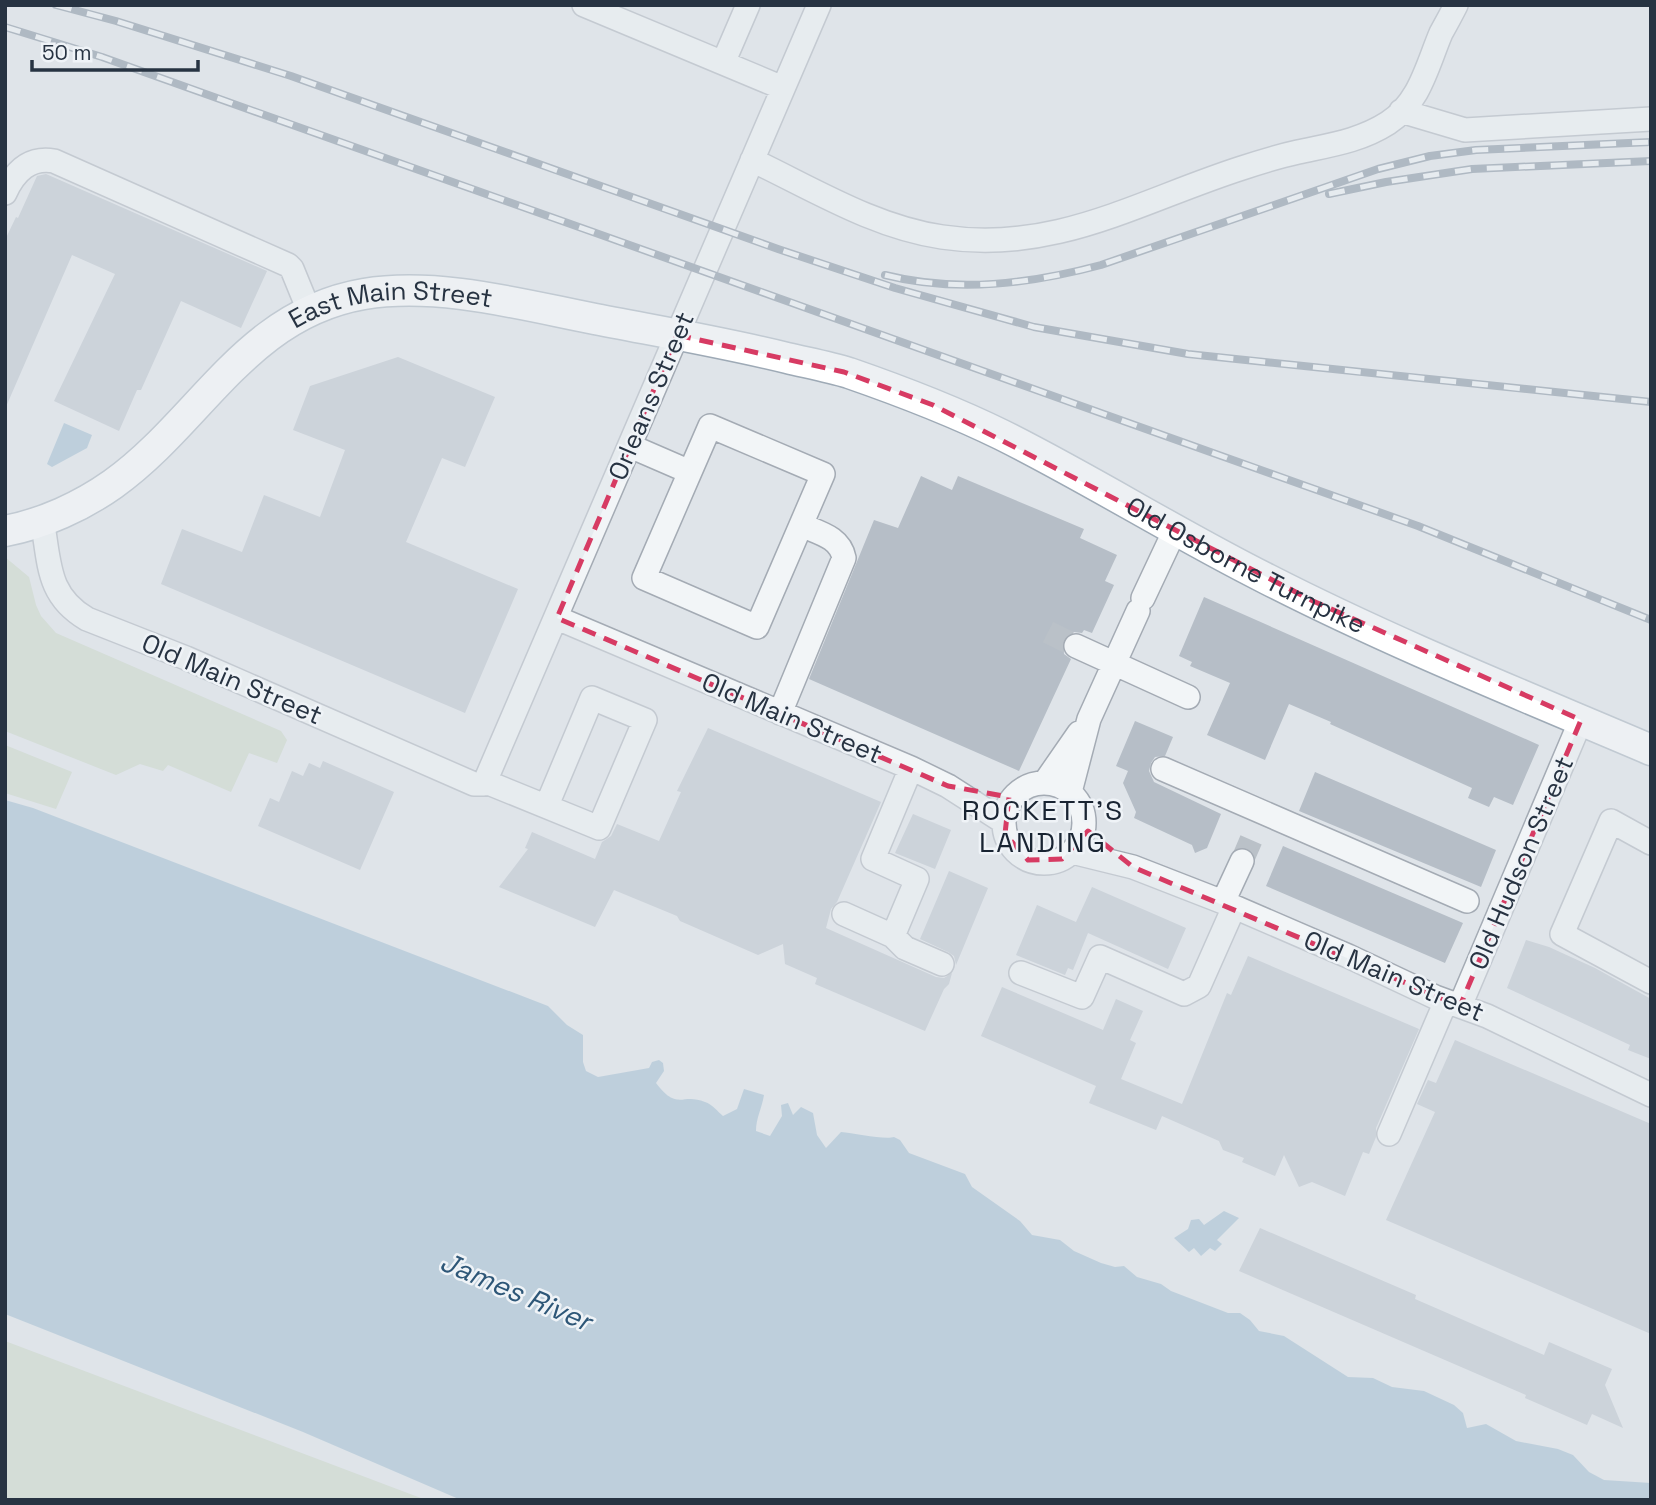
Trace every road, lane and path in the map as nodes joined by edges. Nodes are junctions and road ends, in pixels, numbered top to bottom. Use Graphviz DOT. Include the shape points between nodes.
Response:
graph roads {
  1 [pos="584,5"];
  2 [pos="748,5"];
  3 [pos="819,5"];
  4 [pos="1456,5"];
  5 [pos="723,63"];
  6 [pos="783,88"];
  7 [pos="1401,111"];
  8 [pos="1651,119"];
  9 [pos="752,160"];
  10 [pos="5,193"];
  11 [pos="310,313"];
  12 [pos="677,335"];
  13 [pos="844,372"];
  14 [pos="630,446"];
  15 [pos="690,472"];
  16 [pos="42,520"];
  17 [pos="801,525"];
  18 [pos="1175,530"];
  19 [pos="5,531"];
  20 [pos="556,618"];
  21 [pos="1076,646"];
  22 [pos="1113,664"];
  23 [pos="1188,697"];
  24 [pos="780,713"];
  25 [pos="1089,719"];
  26 [pos="1581,720"];
  27 [pos="1651,750"];
  28 [pos="911,768"];
  29 [pos="1163,769"];
  30 [pos="1045,782"];
  31 [pos="484,783"];
  32 [pos="948,786"];
  33 [pos="1070,792"];
  34 [pos="1013,798"];
  35 [pos="547,805"];
  36 [pos="1004,822"];
  37 [pos="1084,828"];
  38 [pos="1651,842"];
  39 [pos="1072,852"];
  40 [pos="1242,861"];
  41 [pos="1133,867"];
  42 [pos="1467,901"];
  43 [pos="1228,905"];
  44 [pos="844,914"];
  45 [pos="893,936"];
  46 [pos="942,964"];
  47 [pos="1020,972"];
  48 [pos="1651,982"];
  49 [pos="1453,1003"];
  50 [pos="1651,1095"];
  51 [pos="1389,1134"];
  1 -- 5 [label="street"];
  2 -- 5 [label="street"];
  3 -- 6 [label="street, Orleans Street"];
  4 -- 7 [label="street" via="1419,89"];
  5 -- 6 [label="street"];
  6 -- 9 [label="street, Orleans Street"];
  7 -- 8 [label="street" via="1465,130"];
  7 -- 9 [label="street" via="1389,122 1339,145 1242,168 1087,226 1014,241 943,237 884,223"];
  9 -- 12 [label="street, Orleans Street"];
  10 -- 11 [label="street" via="26,165 54,161 288,265"];
  11 -- 12 [label="main road, East Main Street" via="363,294 433,290"];
  11 -- 16 [label="main road, East Main Street" via="272,333 241,357 114,483"];
  12 -- 13 [label="main road, East Main Street"];
  12 -- 14 [label="street, Orleans Street"];
  13 -- 18 [label="main road, Old Osborne Turnpike" via="1003,436"];
  14 -- 15 [label="street"];
  14 -- 20 [label="street, Orleans Street"];
  15 -- 17 [label="street" via="710,426 823,474"];
  15 -- 17 [label="street" via="644,578 757,627"];
  16 -- 19 [label="main road, East Main Street"];
  16 -- 31 [label="street, Old Main Street" via="56,589 72,610 87,619 474,784"];
  17 -- 24 [label="street" via="837,541 844,558"];
  18 -- 22 [label="street"];
  18 -- 26 [label="main road, Old Osborne Turnpike" via="1312,601"];
  20 -- 24 [label="street, Old Main Street"];
  20 -- 31 [label="street, Orleans Street"];
  21 -- 22 [label="street"];
  22 -- 23 [label="street"];
  22 -- 25 [label="street"];
  24 -- 28 [label="street, Old Main Street"];
  25 -- 30 [label="street"];
  25 -- 33 [label="street"];
  26 -- 27 [label="main road, Old Osborne Turnpike"];
  26 -- 49 [label="street, Old Hudson Street"];
  28 -- 32 [label="street, Old Main Street"];
  28 -- 45 [label="street" via="873,859 917,879"];
  29 -- 42 [label="street" via="1258,823"];
  30 -- 33 [label="street"];
  30 -- 34 [label="street" via="1022,789"];
  31 -- 35 [label="street, Old Main Street"];
  32 -- 34 [label="street, Old Main Street"];
  32 -- 36 [label="street, Old Main Street"];
  33 -- 37 [label="street" via="1084,814"];
  34 -- 36 [label="street"];
  35 -- 35 [label="street, Old Main Street" via="599,828 645,720 592,698"];
  36 -- 39 [label="street" via="1010,845 1028,860 1051,863"];
  37 -- 39 [label="street"];
  37 -- 41 [label="street, Old Main Street"];
  38 -- 48 [label="street" via="1611,821 1562,934"];
  39 -- 41 [label="street, Old Main Street"];
  40 -- 43 [label="street"];
  41 -- 43 [label="street, Old Main Street"];
  43 -- 47 [label="street" via="1199,986 1184,994 1100,957 1082,997"];
  43 -- 49 [label="street, Old Main Street"];
  44 -- 45 [label="street"];
  45 -- 46 [label="street" via="905,948"];
  49 -- 50 [label="street, Old Main Street"];
  49 -- 51 [label="street, Old Hudson Street"];
}
